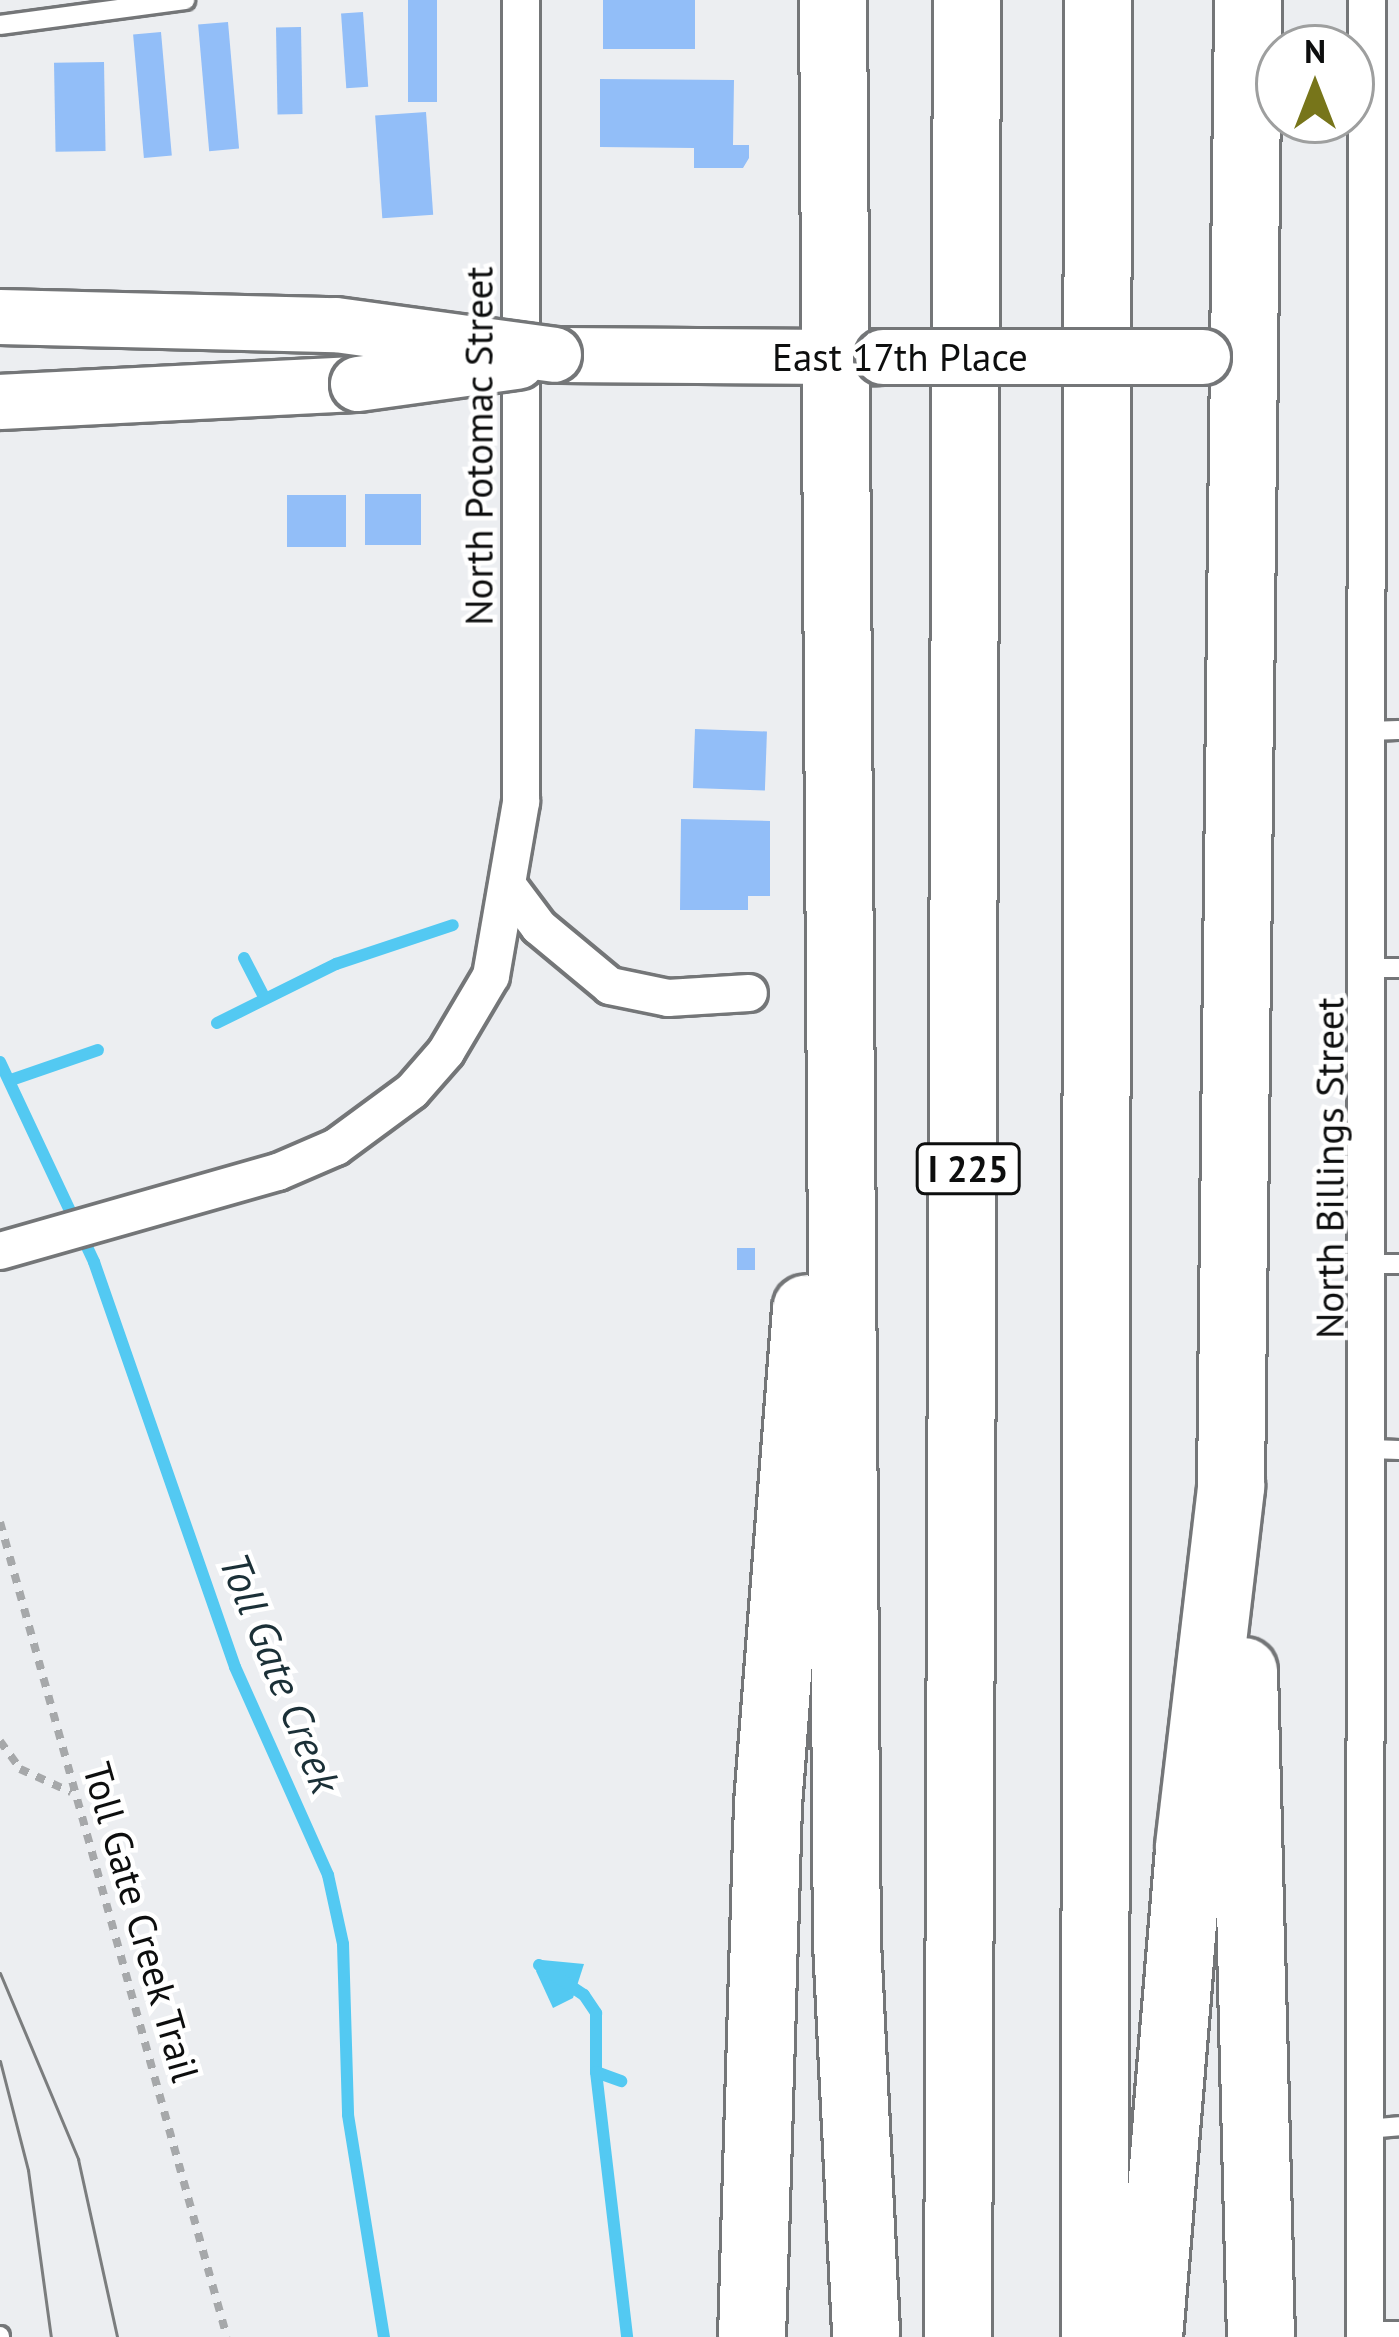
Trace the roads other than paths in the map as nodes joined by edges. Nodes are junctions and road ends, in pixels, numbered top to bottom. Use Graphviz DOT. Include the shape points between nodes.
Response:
graph roads {
  1 [pos="185,0"];
  2 [pos="520,0"];
  3 [pos="833,0"];
  4 [pos="967,0"];
  5 [pos="1098,0"];
  6 [pos="1248,0"];
  7 [pos="1367,0"];
  8 [pos="0,25"];
  9 [pos="0,317"];
  10 [pos="554,355"];
  11 [pos="859,357"];
  12 [pos="1224,357"];
  13 [pos="1384,393"];
  14 [pos="0,402"];
  15 [pos="1385,730"];
  16 [pos="837,867"];
  17 [pos="512,891"];
  18 [pos="1385,968"];
  19 [pos="749,993"];
  20 [pos="1238,1212"];
  21 [pos="0,1251"];
  22 [pos="1385,1264"];
  23 [pos="1385,1449"];
  24 [pos="1383,2127"];
  25 [pos="1376,2333"];
  26 [pos="752,2337"];
  27 [pos="866,2337"];
  28 [pos="958,2337"];
  29 [pos="1095,2337"];
  30 [pos="1149,2337"];
  31 [pos="1261,2337"];
  1 -- 8 [label="lane"];
  2 -- 17 [label="street, North Potomac Street" via="522,785"];
  3 -- 11 [label="highway"];
  4 -- 28 [label="highway, I 225"];
  5 -- 29 [label="highway"];
  6 -- 12 [label="highway"];
  7 -- 13 [label="street, North Billings Street"];
  9 -- 10 [label="main road, East 17th Place, bridge" via="336,326"];
  10 -- 11 [label="main road, East 17th Place"];
  10 -- 14 [label="main road, East 17th Place, bridge" via="358,384"];
  11 -- 12 [label="main road, East 17th Place, bridge"];
  11 -- 16 [label="highway"];
  12 -- 20 [label="highway"];
  13 -- 15 [label="street, North Billings Street"];
  15 -- 18 [label="street, North Billings Street"];
  16 -- 26 [label="highway" via="768,1804"];
  16 -- 27 [label="highway" via="850,2105"];
  17 -- 19 [label="street" via="539,927 610,986 668,998"];
  17 -- 21 [label="street, North Potomac Street" via="491,976 446,1052 374,1120 278,1172"];
  18 -- 22 [label="street, North Billings Street"];
  20 -- 30 [label="highway" via="1232,1486 1189,1846"];
  20 -- 31 [label="highway"];
  22 -- 23 [label="street, North Billings Street"];
  23 -- 24 [label="street, North Billings Street"];
  24 -- 25 [label="street, North Billings Street"];
}
